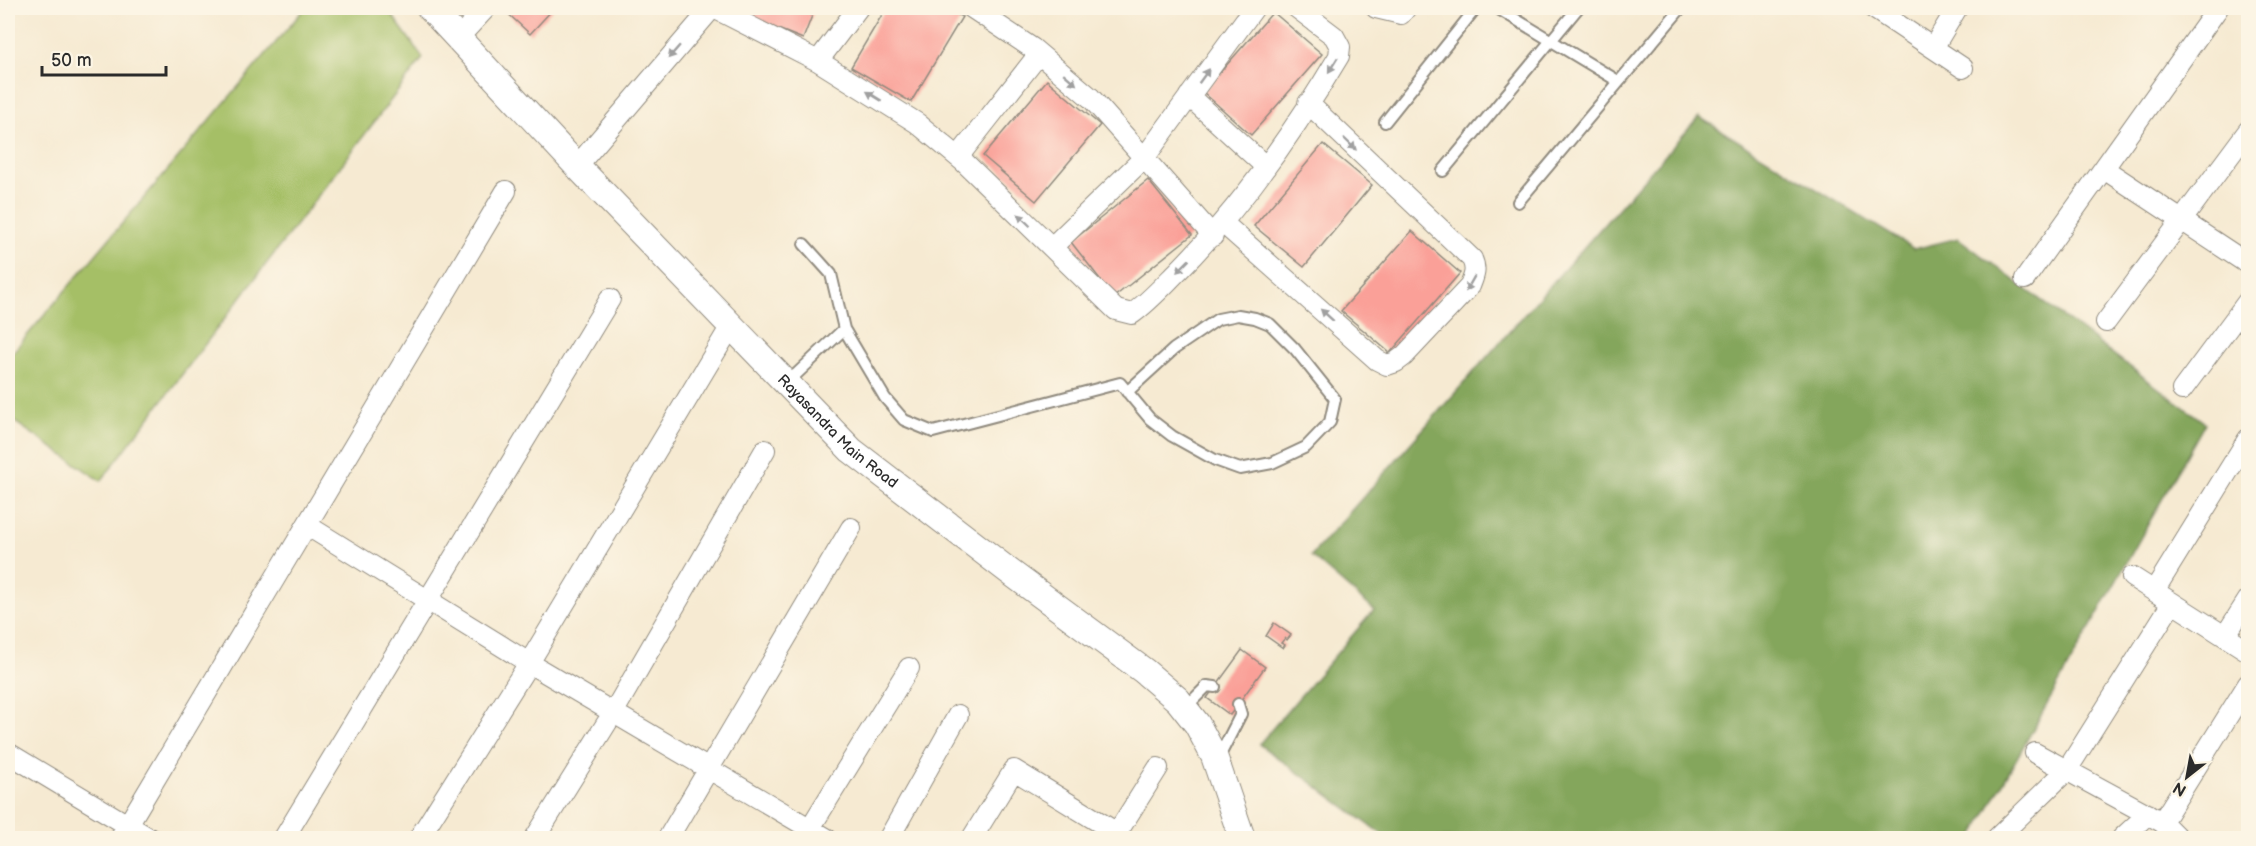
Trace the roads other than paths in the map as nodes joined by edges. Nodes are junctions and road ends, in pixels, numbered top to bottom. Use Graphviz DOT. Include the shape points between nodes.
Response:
graph roads {
  1 [pos="486,8"];
  2 [pos="713,8"];
  3 [pos="858,8"];
  4 [pos="972,8"];
  5 [pos="1254,8"];
  6 [pos="1297,8"];
  7 [pos="1376,8"];
  8 [pos="1406,8"];
  9 [pos="1476,8"];
  10 [pos="1497,8"];
  11 [pos="1578,8"];
  12 [pos="1681,8"];
  13 [pos="1873,8"];
  14 [pos="1957,8"];
  15 [pos="2218,8"];
  16 [pos="434,9"];
  17 [pos="459,37"];
  18 [pos="1551,40"];
  19 [pos="1933,48"];
  20 [pos="1039,54"];
  21 [pos="818,61"];
  22 [pos="1963,68"];
  23 [pos="1618,81"];
  24 [pos="1190,96"];
  25 [pos="1308,103"];
  26 [pos="1385,122"];
  27 [pos="2248,131"];
  28 [pos="958,157"];
  29 [pos="1144,157"];
  30 [pos="577,166"];
  31 [pos="1266,167"];
  32 [pos="2104,169"];
  33 [pos="1443,171"];
  34 [pos="506,192"];
  35 [pos="1518,202"];
  36 [pos="2182,220"];
  37 [pos="1218,229"];
  38 [pos="804,244"];
  39 [pos="1052,247"];
  40 [pos="2248,264"];
  41 [pos="2025,279"];
  42 [pos="610,299"];
  43 [pos="2248,301"];
  44 [pos="2106,322"];
  45 [pos="731,326"];
  46 [pos="844,330"];
  47 [pos="786,383"];
  48 [pos="2182,390"];
  49 [pos="1127,392"];
  50 [pos="2248,439"];
  51 [pos="765,450"];
  52 [pos="308,526"];
  53 [pos="851,528"];
  54 [pos="2132,577"];
  55 [pos="2154,591"];
  56 [pos="2248,600"];
  57 [pos="429,601"];
  58 [pos="2172,603"];
  59 [pos="2225,636"];
  60 [pos="2248,651"];
  61 [pos="529,663"];
  62 [pos="909,668"];
  63 [pos="2248,684"];
  64 [pos="1215,687"];
  65 [pos="1238,704"];
  66 [pos="1184,709"];
  67 [pos="613,712"];
  68 [pos="958,715"];
  69 [pos="8,753"];
  70 [pos="2035,753"];
  71 [pos="1216,763"];
  72 [pos="1158,768"];
  73 [pos="709,770"];
  74 [pos="2067,770"];
  75 [pos="2155,818"];
  76 [pos="124,832"];
  77 [pos="813,835"];
  78 [pos="1115,836"];
  79 [pos="149,838"];
  80 [pos="284,838"];
  81 [pos="419,838"];
  82 [pos="535,838"];
  83 [pos="668,838"];
  84 [pos="889,838"];
  85 [pos="972,838"];
  86 [pos="1242,838"];
  87 [pos="1997,838"];
  88 [pos="2122,838"];
  89 [pos="2178,838"];
  1 -- 17 [label="street"];
  2 -- 21 [label="street"];
  2 -- 30 [label="street, one-way"];
  3 -- 21 [label="street"];
  4 -- 20 [label="street"];
  24 -- 5 [label="street, one-way"];
  6 -- 25 [label="street, one-way" via="1334,36 1340,47 1339,56"];
  7 -- 8 [label="street" via="1401,14"];
  9 -- 26 [label="lane"];
  10 -- 18 [label="lane"];
  11 -- 18 [label="lane"];
  12 -- 23 [label="lane"];
  13 -- 19 [label="street"];
  14 -- 19 [label="street"];
  15 -- 32 [label="street"];
  16 -- 17 [label="street, Rayasandra Main Road"];
  17 -- 30 [label="street, Rayasandra Main Road"];
  18 -- 23 [label="lane"];
  18 -- 33 [label="lane"];
  19 -- 22 [label="street"];
  20 -- 28 [label="street"];
  20 -- 29 [label="street, one-way" via="1091,98"];
  28 -- 21 [label="street, one-way" via="917,123"];
  23 -- 35 [label="lane"];
  24 -- 29 [label="street"];
  24 -- 31 [label="street"];
  25 -- 31 [label="street"];
  25 -- 37 [label="street, one-way" via="1472,259 1475,276 1470,286 1404,356 1387,365"];
  27 -- 36 [label="street"];
  39 -- 28 [label="street, one-way"];
  29 -- 37 [label="street"];
  29 -- 39 [label="street"];
  30 -- 45 [label="street, Rayasandra Main Road"];
  31 -- 37 [label="street"];
  32 -- 36 [label="street"];
  32 -- 41 [label="street"];
  34 -- 52 [label="street"];
  36 -- 40 [label="street"];
  36 -- 44 [label="street"];
  37 -- 39 [label="street, one-way" via="1132,314 1116,310"];
  38 -- 46 [label="lane" via="831,274"];
  42 -- 57 [label="street"];
  43 -- 48 [label="street"];
  45 -- 47 [label="street, Rayasandra Main Road"];
  45 -- 61 [label="street"];
  46 -- 47 [label="lane"];
  46 -- 49 [label="lane" via="885,398 904,420 933,432 1120,383"];
  47 -- 66 [label="street, Rayasandra Main Road" via="851,450 1144,671"];
  49 -- 49 [label="lane" via="1150,419 1172,436 1240,470 1272,464 1306,447 1330,422 1335,399 1270,324 1238,315 1218,320 1174,349"];
  50 -- 55 [label="street"];
  51 -- 67 [label="street"];
  52 -- 57 [label="street"];
  52 -- 76 [label="street"];
  53 -- 73 [label="street"];
  54 -- 55 [label="street"];
  55 -- 58 [label="street"];
  56 -- 59 [label="street"];
  57 -- 61 [label="street"];
  57 -- 80 [label="street"];
  58 -- 59 [label="street"];
  58 -- 74 [label="street"];
  59 -- 60 [label="street"];
  61 -- 67 [label="street"];
  61 -- 81 [label="street"];
  62 -- 77 [label="street"];
  63 -- 75 [label="street"];
  64 -- 66 [label="lane" via="1207,686"];
  65 -- 71 [label="lane" via="1241,714"];
  66 -- 71 [label="street, Rayasandra Main Road" via="1197,724"];
  67 -- 73 [label="street"];
  67 -- 82 [label="street"];
  68 -- 84 [label="street"];
  69 -- 76 [label="street"];
  70 -- 74 [label="street"];
  71 -- 86 [label="street, Rayasandra Main Road"];
  72 -- 78 [label="street"];
  73 -- 77 [label="street"];
  73 -- 83 [label="street"];
  74 -- 75 [label="street"];
  74 -- 87 [label="street"];
  75 -- 88 [label="street"];
  75 -- 89 [label="street"];
  76 -- 79 [label="street"];
  78 -- 85 [label="street" via="1014,770"];
}
